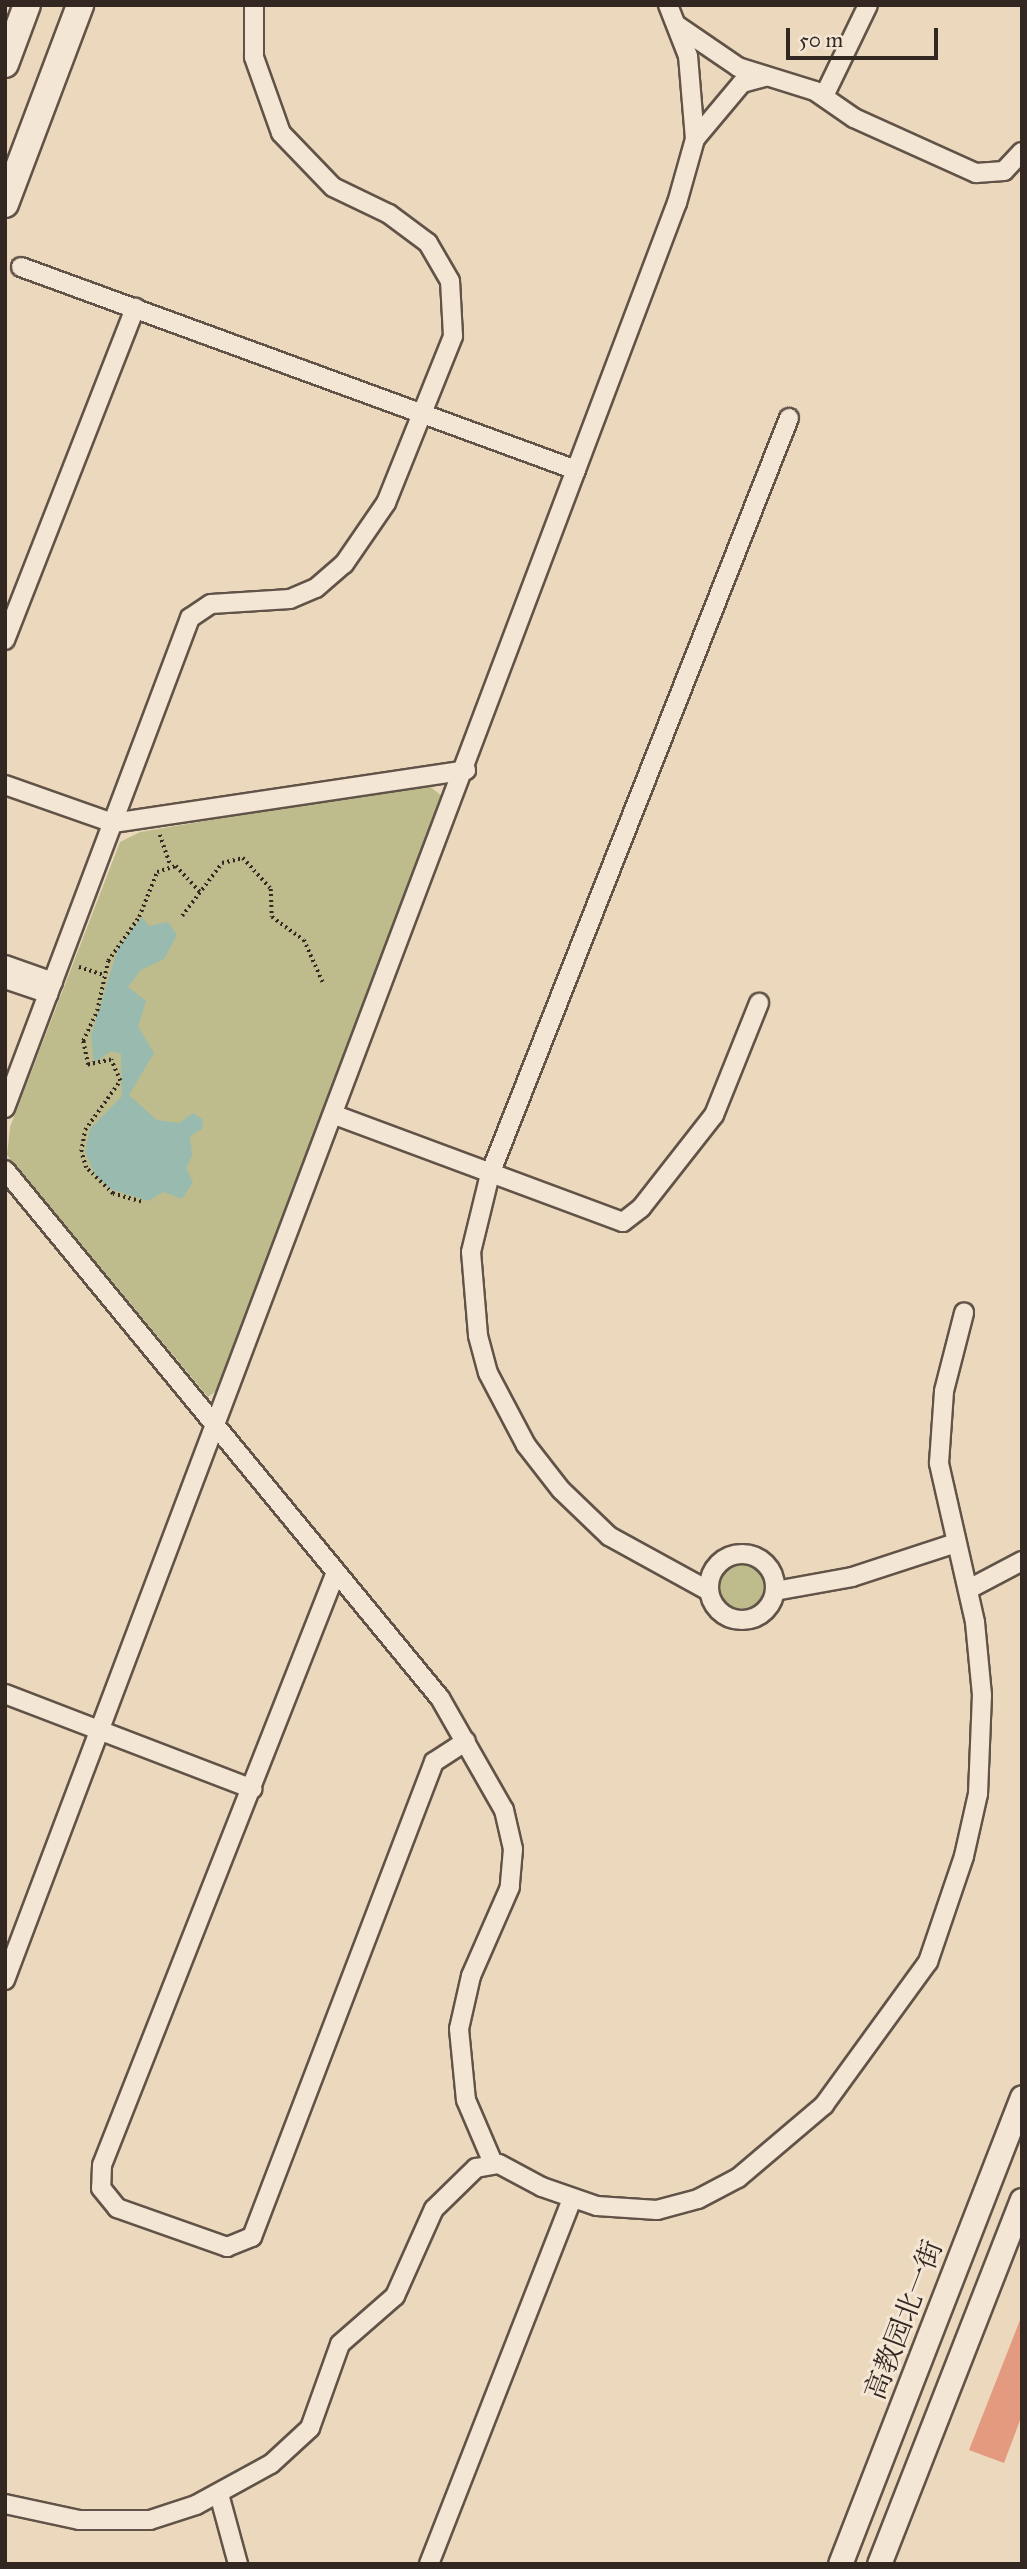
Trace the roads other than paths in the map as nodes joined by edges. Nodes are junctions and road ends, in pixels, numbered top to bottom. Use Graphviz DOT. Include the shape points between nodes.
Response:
graph roads {
  1 [pos="27,5"];
  2 [pos="80,5"];
  3 [pos="254,5"];
  4 [pos="668,5"];
  5 [pos="867,5"];
  6 [pos="678,26"];
  7 [pos="5,64"];
  8 [pos="765,77"];
  9 [pos="824,96"];
  10 [pos="695,139"];
  11 [pos="1022,152"];
  12 [pos="5,204"];
  13 [pos="21,267"];
  14 [pos="135,308"];
  15 [pos="423,412"];
  16 [pos="789,418"];
  17 [pos="576,470"];
  18 [pos="5,640"];
  19 [pos="466,770"];
  20 [pos="5,785"];
  21 [pos="113,823"];
  22 [pos="5,965"];
  23 [pos="5,979"];
  24 [pos="51,988"];
  25 [pos="759,1003"];
  26 [pos="5,1108"];
  27 [pos="335,1115"];
  28 [pos="5,1170"];
  29 [pos="490,1174"];
  30 [pos="964,1313"];
  31 [pos="217,1428"];
  32 [pos="956,1543"];
  33 [pos="1022,1560"];
  34 [pos="336,1572"];
  35 [pos="969,1589"];
  36 [pos="709,1591"];
  37 [pos="775,1591"];
  38 [pos="5,1695"];
  39 [pos="99,1730"];
  40 [pos="466,1741"];
  41 [pos="252,1789"];
  42 [pos="5,1980"];
  43 [pos="1022,2097"];
  44 [pos="493,2163"];
  45 [pos="572,2199"];
  46 [pos="1022,2200"];
  47 [pos="219,2494"];
  48 [pos="5,2504"];
  49 [pos="238,2564"];
  50 [pos="429,2564"];
  51 [pos="840,2564"];
  52 [pos="879,2564"];
  1 -- 7 [label="main road"];
  2 -- 12 [label="main road"];
  3 -- 15 [label="street" via="254,57 281,133 333,187 422,237 447,274 455,307 453,337"];
  4 -- 6 [label="street"];
  5 -- 9 [label="street"];
  6 -- 8 [label="street" via="722,58"];
  6 -- 10 [label="street" via="688,57"];
  8 -- 9 [label="street"];
  8 -- 10 [label="street" via="742,83"];
  9 -- 11 [label="street" via="854,118 976,173 1004,171"];
  10 -- 17 [label="street" via="677,203"];
  13 -- 14 [label="street"];
  14 -- 15 [label="street"];
  14 -- 18 [label="street"];
  15 -- 17 [label="street"];
  15 -- 21 [label="street" via="378,518 337,571 290,599 211,604 190,618"];
  16 -- 29 [label="street"];
  17 -- 19 [label="street"];
  19 -- 21 [label="street"];
  19 -- 27 [label="street"];
  20 -- 21 [label="street"];
  21 -- 24 [label="street"];
  22 -- 24 [label="street"];
  23 -- 24 [label="street"];
  24 -- 26 [label="street"];
  25 -- 29 [label="street" via="719,1108 631,1218 612,1220"];
  27 -- 29 [label="street"];
  27 -- 31 [label="street"];
  28 -- 31 [label="street"];
  29 -- 36 [label="street" via="473,1230 472,1289 484,1355 502,1406 556,1484 594,1524 627,1548"];
  30 -- 32 [label="street" via="939,1435 942,1491"];
  31 -- 34 [label="street"];
  31 -- 39 [label="street"];
  32 -- 35 [label="street"];
  32 -- 37 [label="street" via="852,1577"];
  33 -- 35 [label="street"];
  34 -- 40 [label="street" via="440,1698"];
  34 -- 41 [label="street"];
  35 -- 45 [label="street" via="982,1695 978,1794 964,1856 924,1968 824,2105 738,2178 698,2199 645,2211"];
  36 -- 37 [label="street" via="719,1611 740,1620 761,1614"];
  36 -- 37 [label="street" via="713,1569 740,1553 768,1565"];
  38 -- 39 [label="street"];
  39 -- 41 [label="street"];
  39 -- 42 [label="street"];
  40 -- 41 [label="street" via="434,1762 255,2232 234,2248 125,2213 104,2194 99,2174"];
  40 -- 44 [label="street" via="504,1810 513,1849 510,1887 471,1976 459,2029 466,2101"];
  43 -- 51 [label="street, 高教园北一街"];
  44 -- 45 [label="street"];
  44 -- 47 [label="street" via="467,2173 442,2198 395,2296 340,2344 316,2418 302,2438"];
  45 -- 50 [label="street"];
  46 -- 52 [label="street"];
  47 -- 48 [label="street" via="183,2511 137,2522 79,2521"];
  47 -- 49 [label="street"];
}
